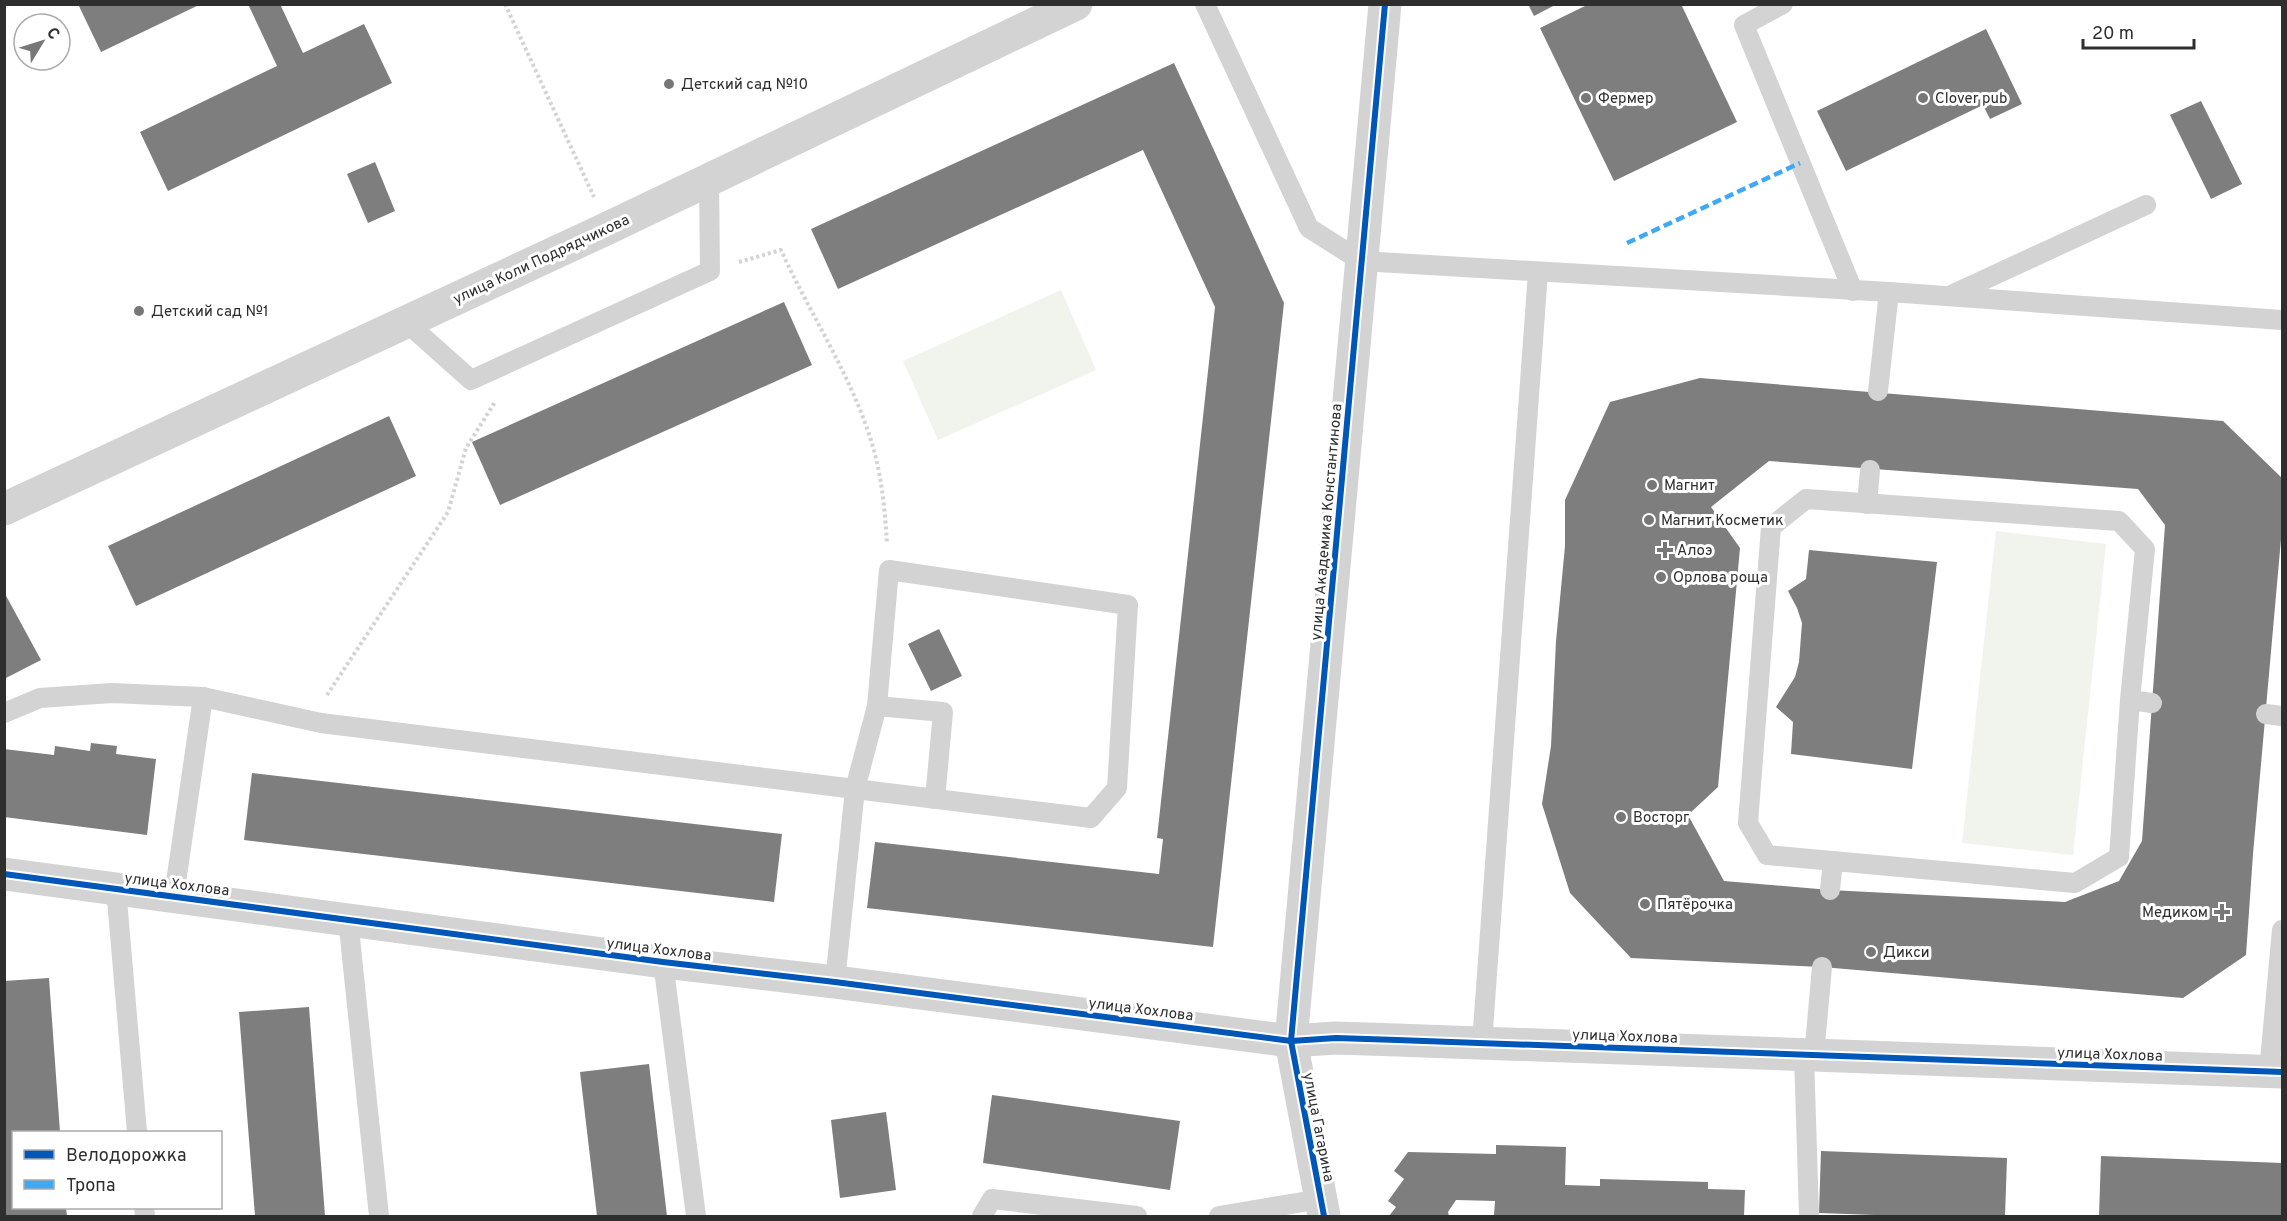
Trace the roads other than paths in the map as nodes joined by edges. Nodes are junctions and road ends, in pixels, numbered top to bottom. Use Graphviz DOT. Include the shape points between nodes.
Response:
graph roads {
  1 [pos="1076,4"];
  2 [pos="1205,4"];
  3 [pos="1385,4"];
  4 [pos="1783,4"];
  5 [pos="709,179"];
  6 [pos="2146,205"];
  7 [pos="1361,261"];
  8 [pos="1538,272"];
  9 [pos="1853,291"];
  10 [pos="1889,292"];
  11 [pos="1948,296"];
  12 [pos="2283,320"];
  13 [pos="406,322"];
  14 [pos="1878,391"];
  15 [pos="1870,470"];
  16 [pos="1867,504"];
  17 [pos="4,509"];
  18 [pos="203,697"];
  19 [pos="2130,700"];
  20 [pos="2152,703"];
  21 [pos="877,706"];
  22 [pos="4,712"];
  23 [pos="855,789"];
  24 [pos="935,799"];
  25 [pos="1833,861"];
  26 [pos="4,874"];
  27 [pos="116,888"];
  28 [pos="1830,890"];
  29 [pos="174,896"];
  30 [pos="348,919"];
  31 [pos="2283,930"];
  32 [pos="663,962"];
  33 [pos="1822,967"];
  34 [pos="835,982"];
  35 [pos="1291,1041"];
  36 [pos="1482,1043"];
  37 [pos="1809,1055"];
  38 [pos="2276,1072"];
  39 [pos="137,1131"];
  40 [pos="1322,1208"];
  41 [pos="379,1216"];
  42 [pos="696,1216"];
  43 [pos="982,1216"];
  44 [pos="1137,1216"];
  45 [pos="1219,1216"];
  46 [pos="1809,1216"];
  1 -- 5 [label="street, улица Коли Подрядчикова"];
  2 -- 7 [label="lane" via="1309,228"];
  3 -- 7 [label="street, улица Академика Константинова"];
  4 -- 9 [label="lane" via="1744,26"];
  5 -- 13 [label="street, улица Коли Подрядчикова"];
  5 -- 13 [label="lane" via="710,271 471,380"];
  6 -- 11 [label="lane"];
  7 -- 8 [label="lane"];
  7 -- 35 [label="street, улица Академика Константинова"];
  8 -- 9 [label="lane"];
  8 -- 36 [label="lane"];
  9 -- 10 [label="lane"];
  10 -- 11 [label="lane"];
  10 -- 14 [label="lane"];
  11 -- 12 [label="lane"];
  13 -- 17 [label="street, улица Коли Подрядчикова"];
  15 -- 16 [label="lane"];
  16 -- 19 [label="lane" via="2119,521 2145,549"];
  16 -- 25 [label="lane" via="1806,499 1771,527 1748,823 1767,855"];
  18 -- 22 [label="lane" via="112,693 40,698"];
  18 -- 23 [label="lane" via="310,721"];
  18 -- 29 [label="lane"];
  19 -- 20 [label="lane"];
  19 -- 25 [label="lane" via="2119,857 2075,884"];
  21 -- 23 [label="lane"];
  21 -- 24 [label="lane" via="943,712"];
  21 -- 24 [label="lane" via="889,570 1128,605 1117,788 1091,818"];
  23 -- 24 [label="lane"];
  23 -- 34 [label="lane"];
  25 -- 28 [label="lane"];
  26 -- 27 [label="street, улица Хохлова"];
  27 -- 29 [label="street, улица Хохлова"];
  27 -- 39 [label="lane"];
  29 -- 30 [label="street, улица Хохлова"];
  30 -- 32 [label="street, улица Хохлова"];
  30 -- 41 [label="lane"];
  31 -- 38 [label="lane"];
  32 -- 34 [label="street, улица Хохлова"];
  32 -- 42 [label="lane"];
  33 -- 37 [label="lane"];
  34 -- 35 [label="street, улица Хохлова"];
  35 -- 36 [label="street, улица Хохлова" via="1336,1038"];
  35 -- 40 [label="street, улица Гагарина"];
  36 -- 37 [label="street, улица Хохлова"];
  37 -- 38 [label="street, улица Хохлова"];
  37 -- 46 [label="lane"];
  40 -- 45 [label="lane"];
  43 -- 44 [label="lane" via="992,1199"];
}
